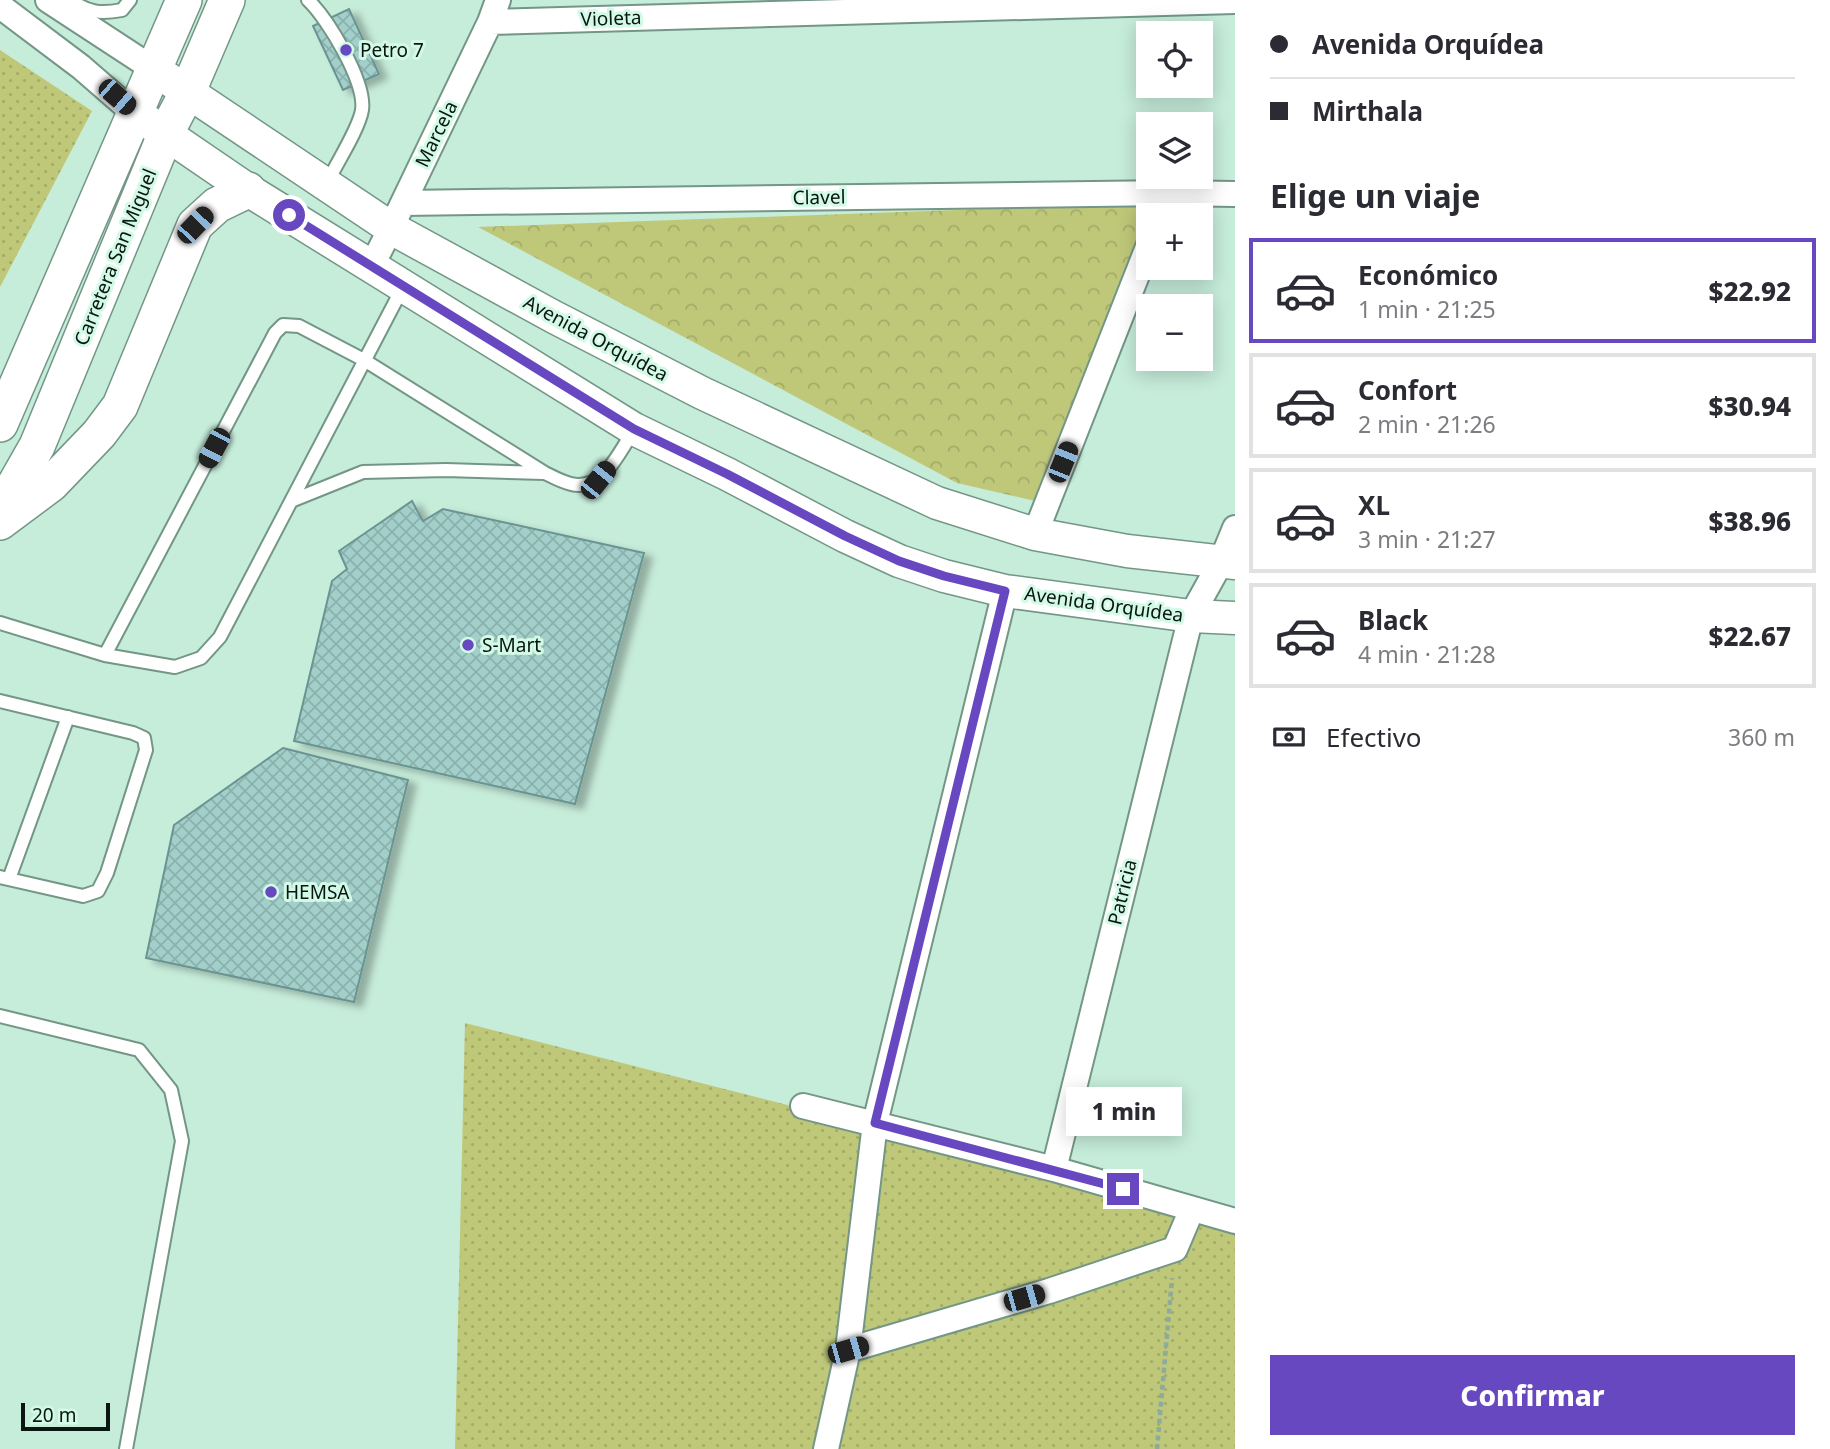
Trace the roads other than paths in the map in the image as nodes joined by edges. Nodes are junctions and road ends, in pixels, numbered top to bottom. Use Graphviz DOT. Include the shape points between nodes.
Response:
graph roads {
  1 [pos="48,0"];
  2 [pos="71,0"];
  3 [pos="130,0"];
  4 [pos="184,0"];
  5 [pos="227,0"];
  6 [pos="308,0"];
  7 [pos="1232,0"];
  8 [pos="0,6"];
  9 [pos="494,11"];
  10 [pos="155,70"];
  11 [pos="188,91"];
  12 [pos="134,113"];
  13 [pos="166,133"];
  14 [pos="326,184"];
  15 [pos="248,190"];
  16 [pos="1235,194"];
  17 [pos="1172,203"];
  18 [pos="1136,204"];
  19 [pos="397,215"];
  20 [pos="370,267"];
  21 [pos="1136,277"];
  22 [pos="402,287"];
  23 [pos="364,360"];
  24 [pos="0,424"];
  25 [pos="634,429"];
  26 [pos="545,473"];
  27 [pos="291,501"];
  28 [pos="0,512"];
  29 [pos="0,522"];
  30 [pos="1235,528"];
  31 [pos="1035,534"];
  32 [pos="1228,563"];
  33 [pos="1005,591"];
  34 [pos="1191,616"];
  35 [pos="1235,618"];
  36 [pos="0,622"];
  37 [pos="105,655"];
  38 [pos="0,701"];
  39 [pos="68,717"];
  40 [pos="4,878"];
  41 [pos="0,1016"];
  42 [pos="803,1106"];
  43 [pos="875,1123"];
  44 [pos="1054,1169"];
  45 [pos="1192,1209"];
  46 [pos="1235,1222"];
  47 [pos="848,1350"];
  48 [pos="126,1449"];
  49 [pos="826,1449"];
  1 -- 10 [label="street"];
  2 -- 3 [label="lane" via="85,10 104,14 122,10"];
  4 -- 10 [label="main road, Carretera San Miguel"];
  5 -- 11 [label="main road, Carretera San Miguel"];
  6 -- 14 [label="lane" via="328,25 362,100 359,121"];
  7 -- 9 [label="street, Violeta"];
  8 -- 12 [label="street"];
  9 -- 19 [label="street, Marcela"];
  10 -- 11 [label="street, Avenida Orquídea"];
  10 -- 12 [label="main road, Carretera San Miguel"];
  11 -- 13 [label="main road, Carretera San Miguel"];
  11 -- 14 [label="street, Avenida Orquídea"];
  12 -- 13 [label="street, Avenida Orquídea"];
  12 -- 24 [label="main road, Carretera San Miguel"];
  13 -- 15 [label="street, Avenida Orquídea"];
  13 -- 28 [label="main road, Carretera San Miguel" via="37,446"];
  14 -- 19 [label="street, Avenida Orquídea"];
  15 -- 20 [label="street, Avenida Orquídea"];
  15 -- 29 [label="main road" via="217,205 195,225 120,406 106,425 51,484"];
  16 -- 17 [label="street, Clavel"];
  18 -- 19 [label="street, Clavel"];
  19 -- 20 [label="street, Marcela"];
  19 -- 31 [label="street, Avenida Orquídea" via="554,317 702,393 937,503"];
  20 -- 22 [label="street, Avenida Orquídea"];
  21 -- 31 [label="street"];
  22 -- 23 [label="lane"];
  22 -- 25 [label="street, Avenida Orquídea"];
  23 -- 26 [label="lane"];
  23 -- 27 [label="lane"];
  23 -- 37 [label="lane" via="299,326 283,325 275,333"];
  25 -- 26 [label="lane" via="598,480 570,484"];
  25 -- 33 [label="street, Avenida Orquídea" via="899,561"];
  26 -- 27 [label="lane" via="363,472"];
  27 -- 37 [label="lane" via="220,637 201,658 175,667"];
  30 -- 32 [label="street, Patricia"];
  31 -- 32 [label="street, Avenida Orquídea"];
  32 -- 34 [label="street, Patricia"];
  33 -- 34 [label="street, Avenida Orquídea"];
  33 -- 43 [label="street"];
  34 -- 35 [label="street, Avenida Orquídea"];
  34 -- 44 [label="street, Patricia"];
  36 -- 37 [label="lane"];
  38 -- 39 [label="lane"];
  39 -- 40 [label="lane"];
  39 -- 40 [label="lane" via="144,738 146,750 107,873 98,891 83,897"];
  41 -- 48 [label="lane" via="139,1050 171,1090 182,1140"];
  42 -- 43 [label="street"];
  43 -- 44 [label="street"];
  43 -- 47 [label="street"];
  44 -- 45 [label="street"];
  45 -- 46 [label="street"];
  45 -- 47 [label="street" via="1175,1249"];
  47 -- 49 [label="street"];
}
